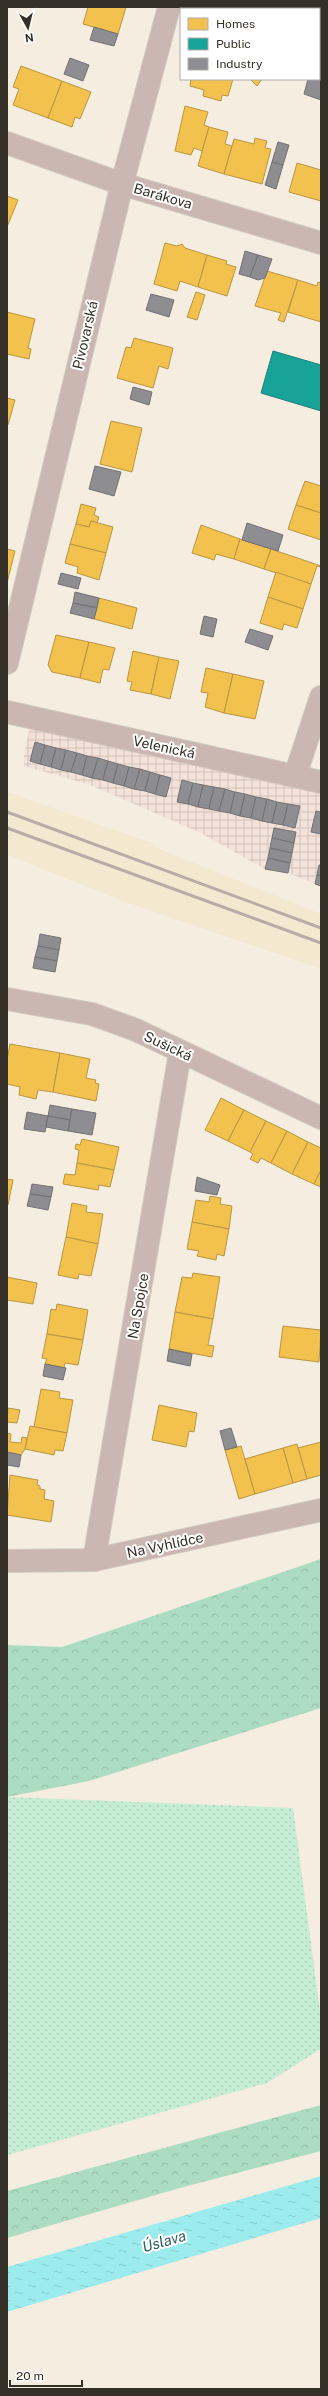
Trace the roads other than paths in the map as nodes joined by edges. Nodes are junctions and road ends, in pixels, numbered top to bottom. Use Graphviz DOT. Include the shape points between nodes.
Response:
graph roads {
  1 [pos="169,7"];
  2 [pos="7,143"];
  3 [pos="122,184"];
  4 [pos="321,243"];
  5 [pos="7,663"];
  6 [pos="321,697"];
  7 [pos="7,712"];
  8 [pos="295,776"];
  9 [pos="321,782"];
  10 [pos="7,999"];
  11 [pos="180,1052"];
  12 [pos="321,1118"];
  13 [pos="321,1510"];
  14 [pos="94,1560"];
  15 [pos="7,1561"];
  1 -- 3 [label="street, Pivovarská"];
  2 -- 3 [label="street, Barákova"];
  3 -- 4 [label="street, Barákova"];
  3 -- 5 [label="street, Pivovarská"];
  6 -- 8 [label="street"];
  7 -- 8 [label="street, Velenická"];
  8 -- 9 [label="street, Velenická"];
  10 -- 11 [label="street, Sušická" via="92,1014 136,1030"];
  11 -- 12 [label="street, Sušická"];
  11 -- 14 [label="street, Na Spojce"];
  13 -- 14 [label="street, Na Vyhlídce"];
  14 -- 15 [label="street, Na Vyhlídce"];
}
